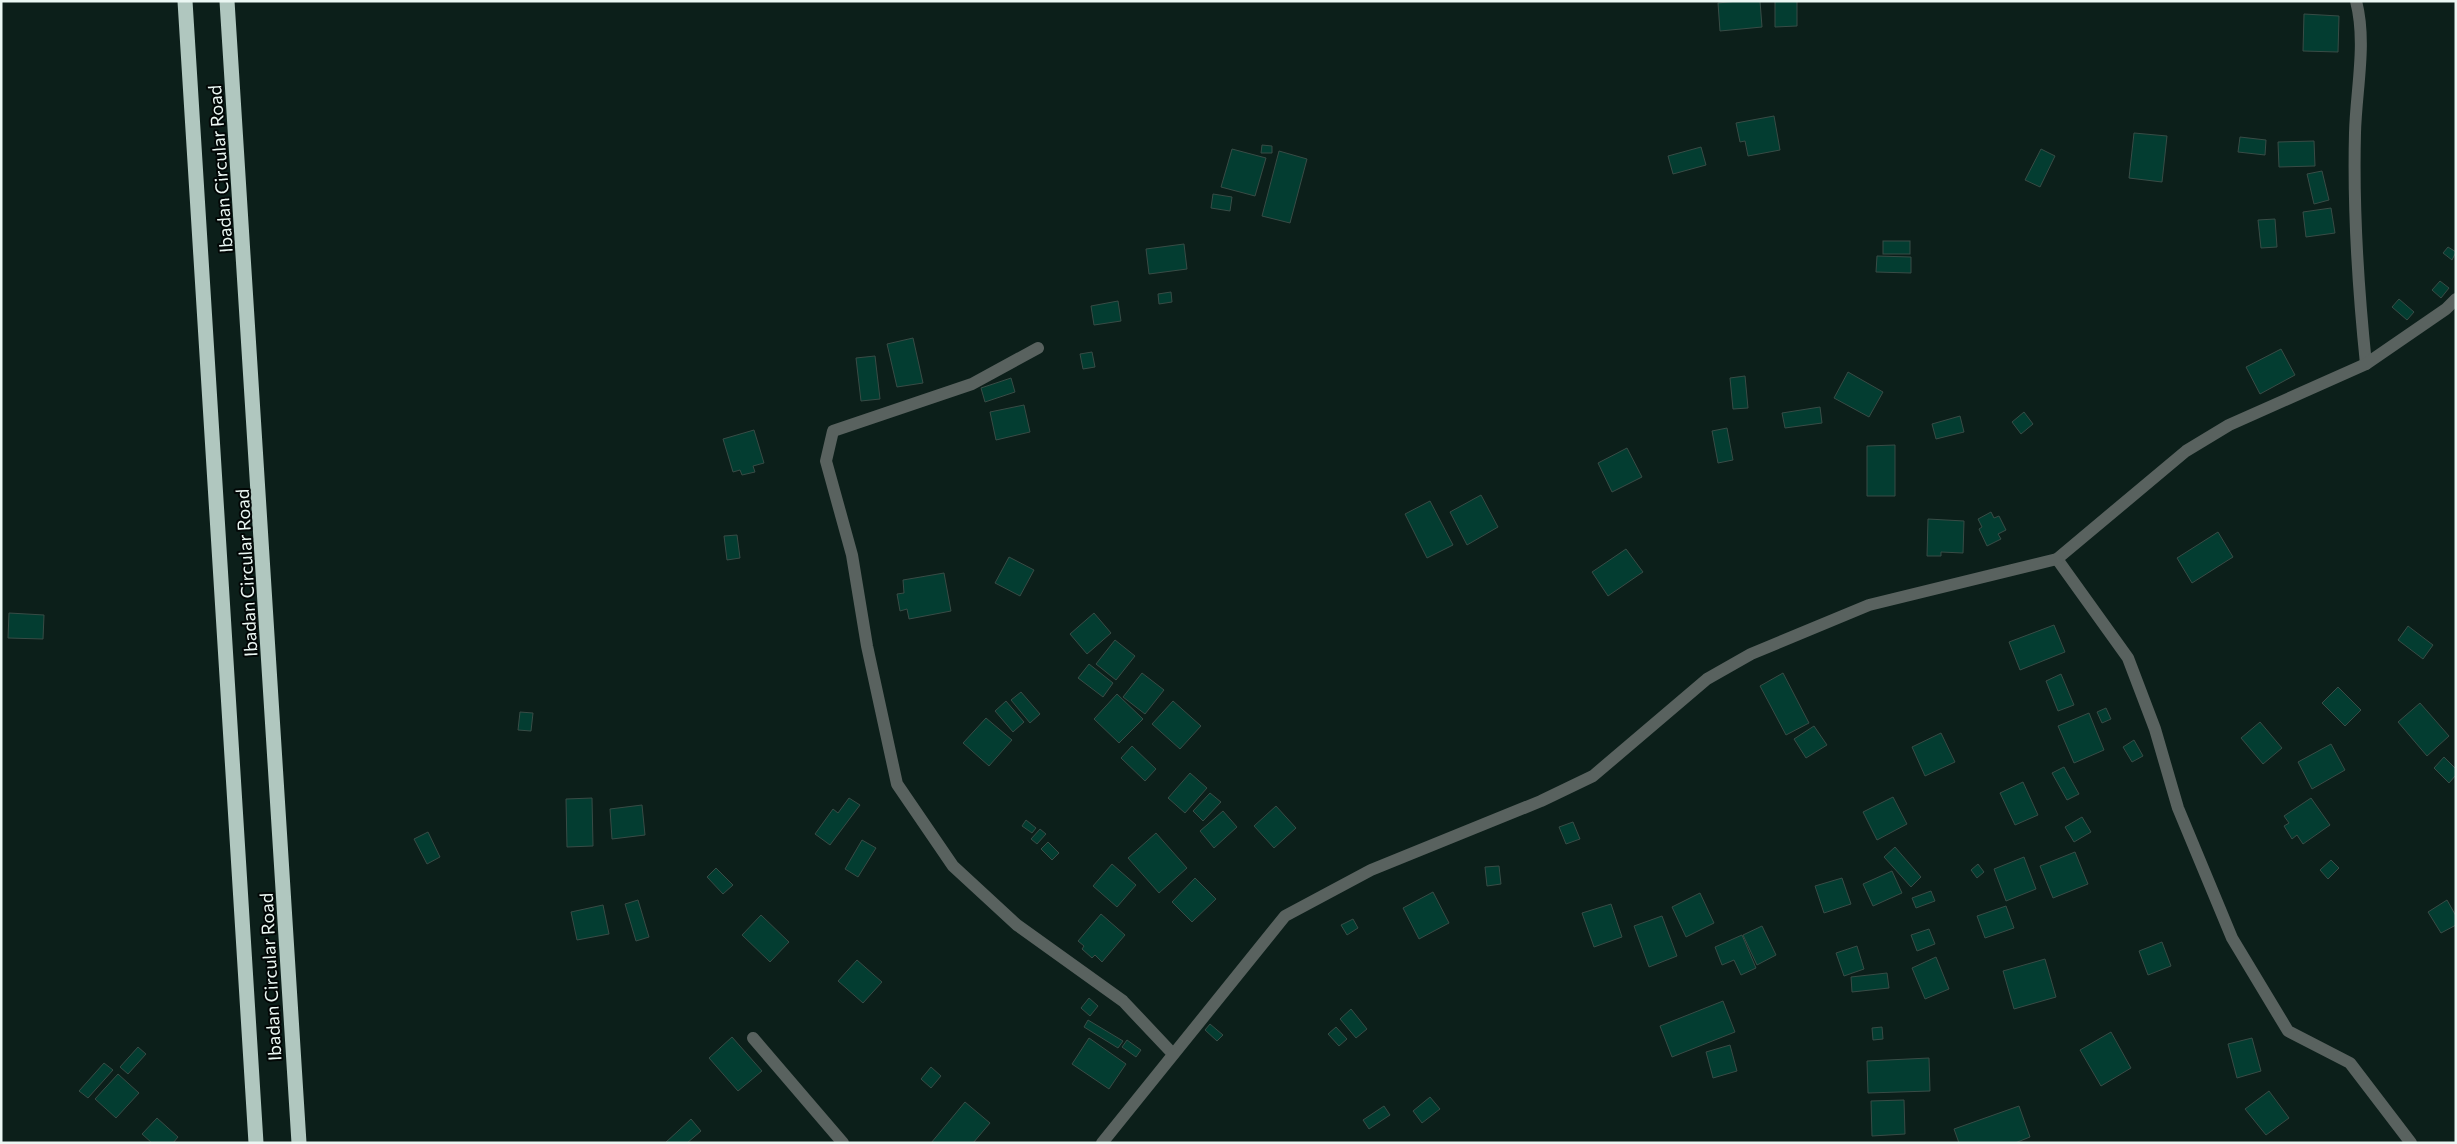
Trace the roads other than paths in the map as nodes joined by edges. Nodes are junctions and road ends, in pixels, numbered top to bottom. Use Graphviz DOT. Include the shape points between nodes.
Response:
graph roads {
  1 [pos="185,1"];
  2 [pos="227,1"];
  3 [pos="2356,1"];
  4 [pos="2456,298"];
  5 [pos="1038,348"];
  6 [pos="2366,364"];
  7 [pos="2057,559"];
  8 [pos="753,1038"];
  9 [pos="1173,1054"];
  10 [pos="256,1143"];
  11 [pos="299,1143"];
  12 [pos="843,1143"];
  13 [pos="1102,1143"];
  14 [pos="2411,1143"];
  1 -- 10 [label="highway, Ibadan Circular Road"];
  2 -- 11 [label="highway, Ibadan Circular Road"];
  3 -- 6 [label="street" via="2361,21 2355,134 2356,273"];
  4 -- 6 [label="street" via="2446,309"];
  5 -- 9 [label="street" via="972,384 833,431 826,461 852,555 867,646 898,784 953,866 1017,925 1123,1001"];
  6 -- 7 [label="street" via="2229,425 2186,451"];
  7 -- 9 [label="street" via="1869,605 1751,654 1707,679 1593,776 1371,870 1285,916"];
  7 -- 14 [label="street" via="2128,658 2155,729 2178,808 2237,947 2288,1031 2350,1063"];
  8 -- 12 [label="street"];
  9 -- 13 [label="street"];
}
